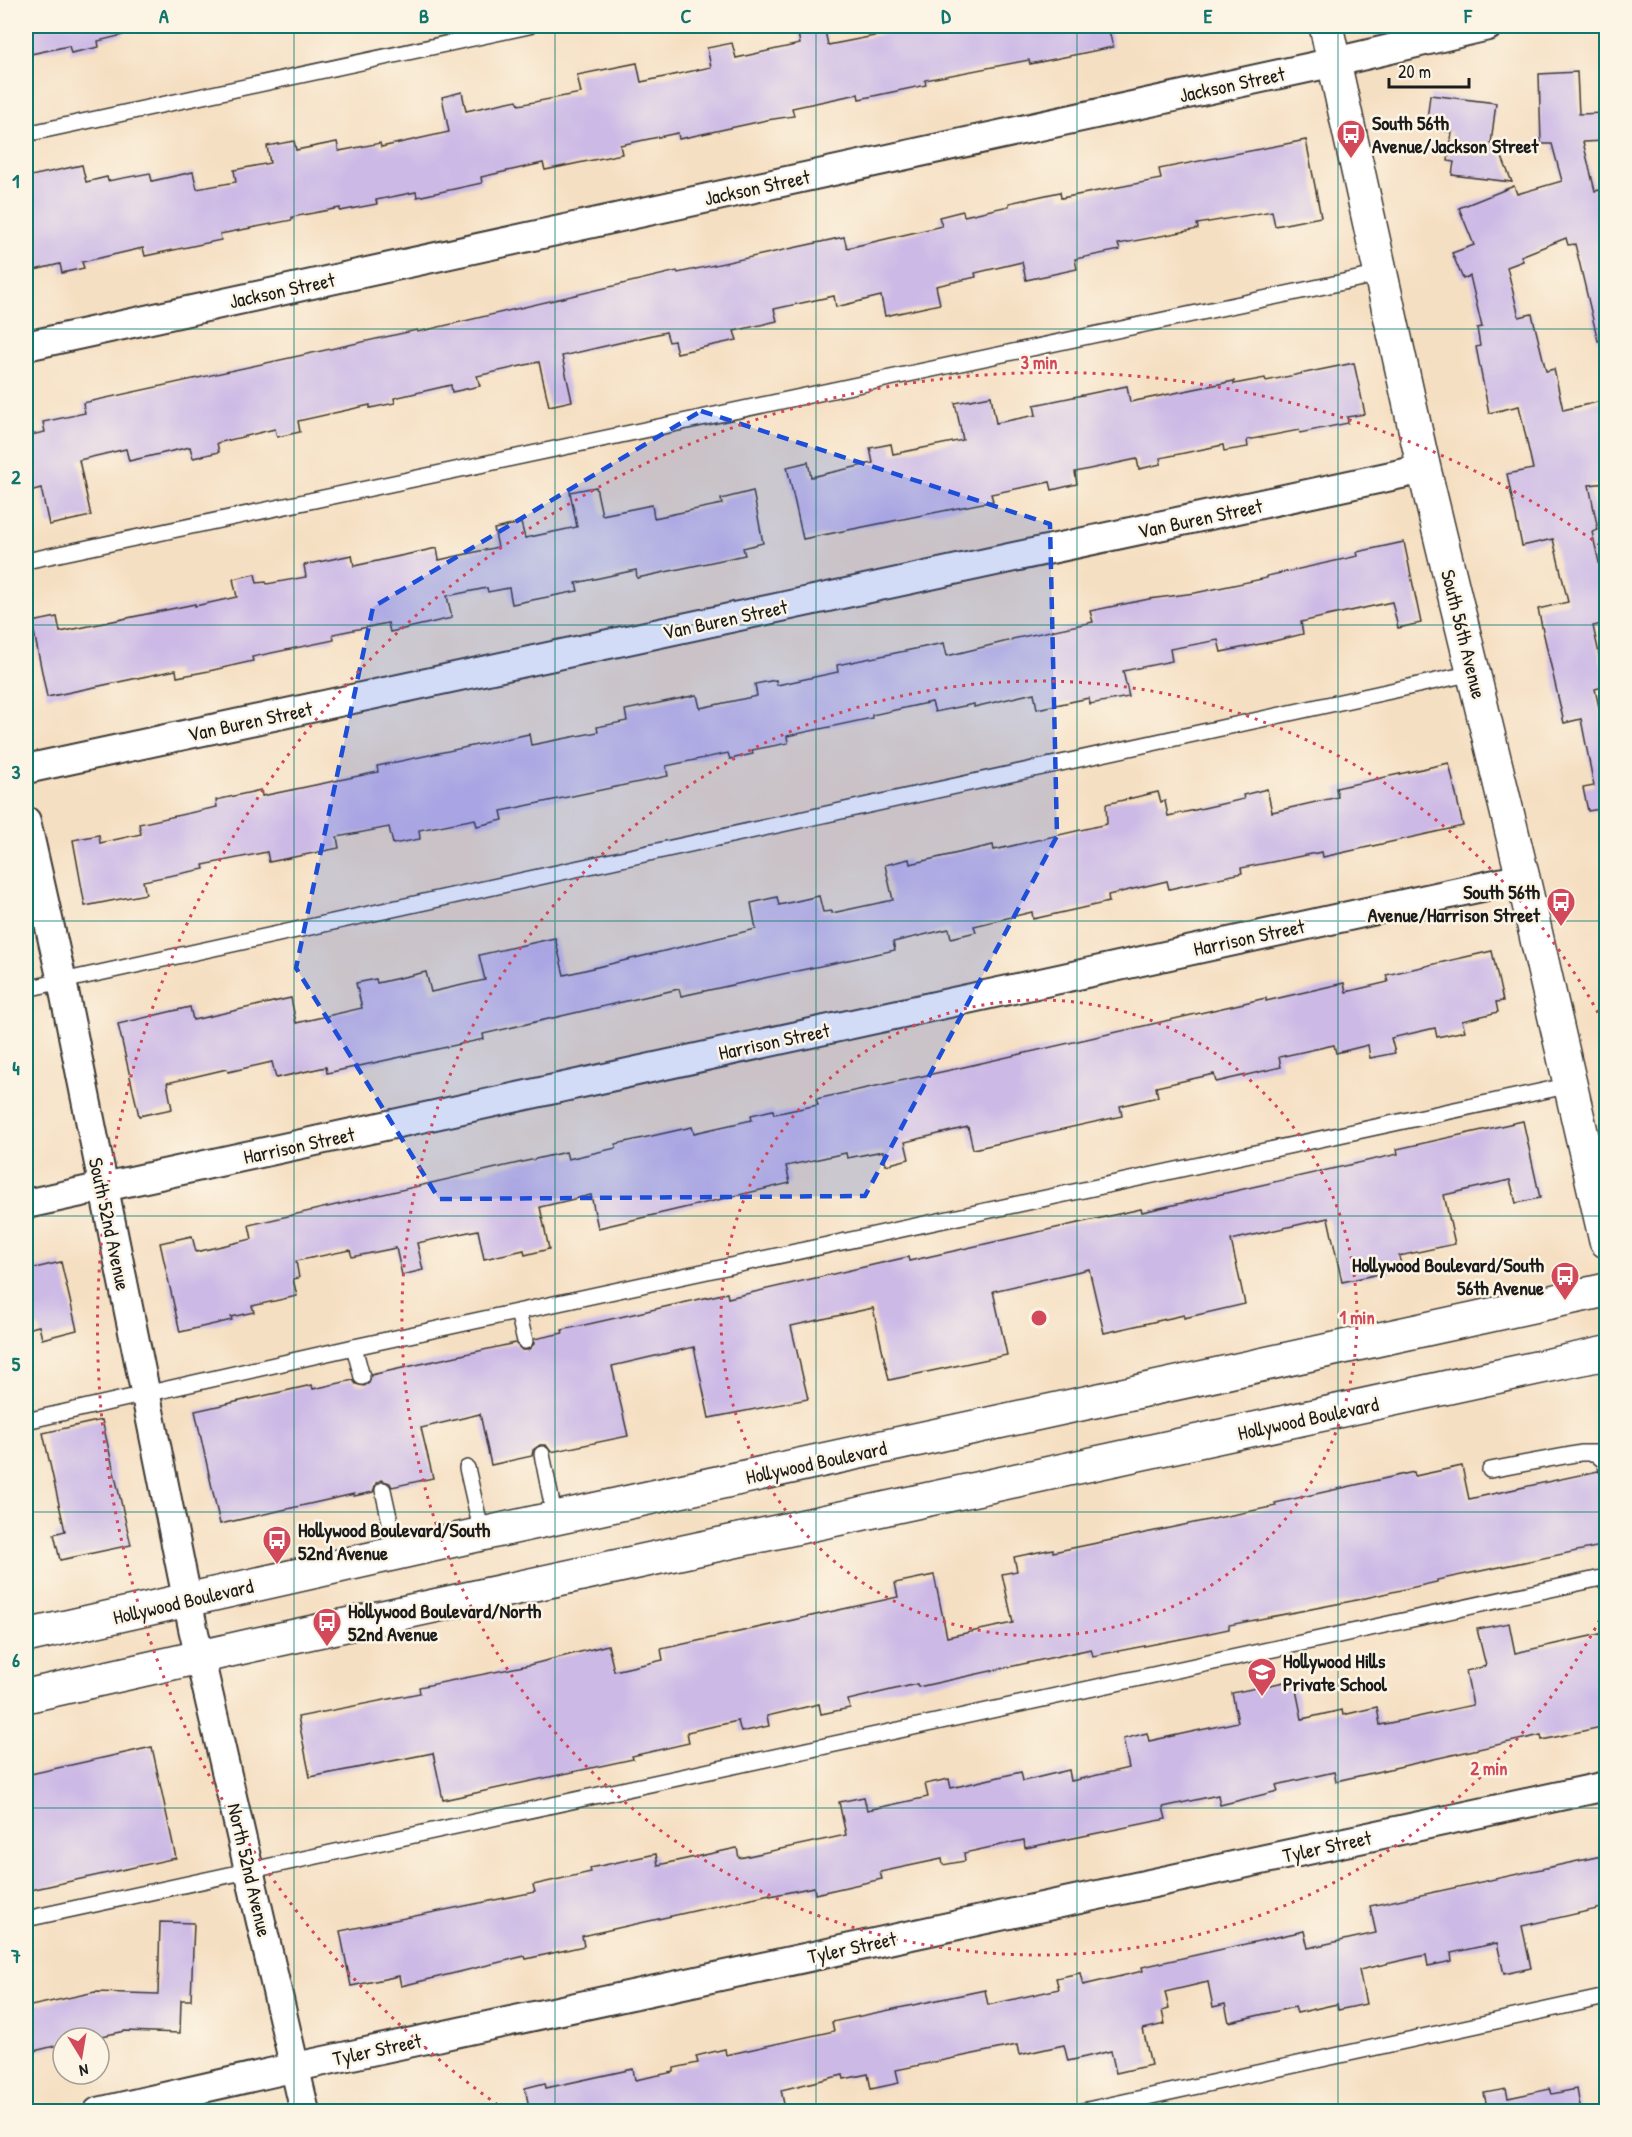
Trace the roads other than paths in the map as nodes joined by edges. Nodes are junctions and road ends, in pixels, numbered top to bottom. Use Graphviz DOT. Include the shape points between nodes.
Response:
graph roads {
  1 [pos="529,26"];
  2 [pos="1326,26"];
  3 [pos="1488,26"];
  4 [pos="1335,62"];
  5 [pos="26,134"];
  6 [pos="1381,274"];
  7 [pos="26,346"];
  8 [pos="1424,469"];
  9 [pos="26,561"];
  10 [pos="1473,673"];
  11 [pos="26,769"];
  12 [pos="26,821"];
  13 [pos="1523,878"];
  14 [pos="62,981"];
  15 [pos="26,989"];
  16 [pos="1571,1085"];
  17 [pos="103,1188"];
  18 [pos="26,1204"];
  19 [pos="1606,1241"];
  20 [pos="1606,1290"];
  21 [pos="518,1312"];
  22 [pos="525,1341"];
  23 [pos="354,1347"];
  24 [pos="1606,1353"];
  25 [pos="362,1377"];
  26 [pos="145,1394"];
  27 [pos="26,1421"];
  28 [pos="542,1454"];
  29 [pos="1606,1466"];
  30 [pos="468,1468"];
  31 [pos="1490,1470"];
  32 [pos="383,1490"];
  33 [pos="555,1519"];
  34 [pos="482,1534"];
  35 [pos="397,1553"];
  36 [pos="1606,1577"];
  37 [pos="194,1628"];
  38 [pos="26,1636"];
  39 [pos="26,1696"];
  40 [pos="1606,1786"];
  41 [pos="250,1869"];
  42 [pos="26,1919"];
  43 [pos="1606,1997"];
  44 [pos="296,2067"];
  45 [pos="98,2112"];
  46 [pos="304,2112"];
  47 [pos="1078,2112"];
  1 -- 5 [label="lane"];
  2 -- 4 [label="main road, South 56th Avenue"];
  3 -- 4 [label="street, Jackson Street"];
  4 -- 6 [label="main road, South 56th Avenue"];
  4 -- 7 [label="street, Jackson Street"];
  6 -- 8 [label="main road, South 56th Avenue"];
  6 -- 9 [label="lane"];
  8 -- 10 [label="main road, South 56th Avenue"];
  8 -- 11 [label="street, Van Buren Street"];
  10 -- 13 [label="main road, South 56th Avenue"];
  10 -- 14 [label="lane"];
  12 -- 14 [label="street, South 52nd Avenue"];
  13 -- 16 [label="main road, South 56th Avenue"];
  13 -- 17 [label="street, Harrison Street"];
  14 -- 15 [label="lane"];
  14 -- 17 [label="street, South 52nd Avenue"];
  16 -- 19 [label="main road, South 56th Avenue"];
  16 -- 21 [label="lane"];
  17 -- 18 [label="street, Harrison Street"];
  17 -- 26 [label="street, South 52nd Avenue"];
  20 -- 33 [label="main road, Hollywood Boulevard"];
  21 -- 22 [label="lane"];
  21 -- 23 [label="lane"];
  23 -- 25 [label="lane"];
  23 -- 26 [label="lane"];
  24 -- 37 [label="main road, Hollywood Boulevard"];
  26 -- 27 [label="lane"];
  26 -- 37 [label="street, South 52nd Avenue"];
  28 -- 33 [label="lane"];
  29 -- 31 [label="lane" via="1595,1453 1588,1453"];
  30 -- 34 [label="lane"];
  32 -- 35 [label="lane"];
  33 -- 34 [label="main road, Hollywood Boulevard"];
  34 -- 35 [label="main road, Hollywood Boulevard"];
  35 -- 37 [label="main road, Hollywood Boulevard"];
  36 -- 41 [label="lane"];
  37 -- 38 [label="main road, Hollywood Boulevard"];
  37 -- 39 [label="main road, Hollywood Boulevard"];
  37 -- 41 [label="street, North 52nd Avenue"];
  40 -- 44 [label="street, Tyler Street"];
  41 -- 42 [label="lane"];
  41 -- 44 [label="street, North 52nd Avenue"];
  43 -- 47 [label="lane"];
  44 -- 45 [label="street, Tyler Street"];
  44 -- 46 [label="street, North 52nd Avenue"];
}
